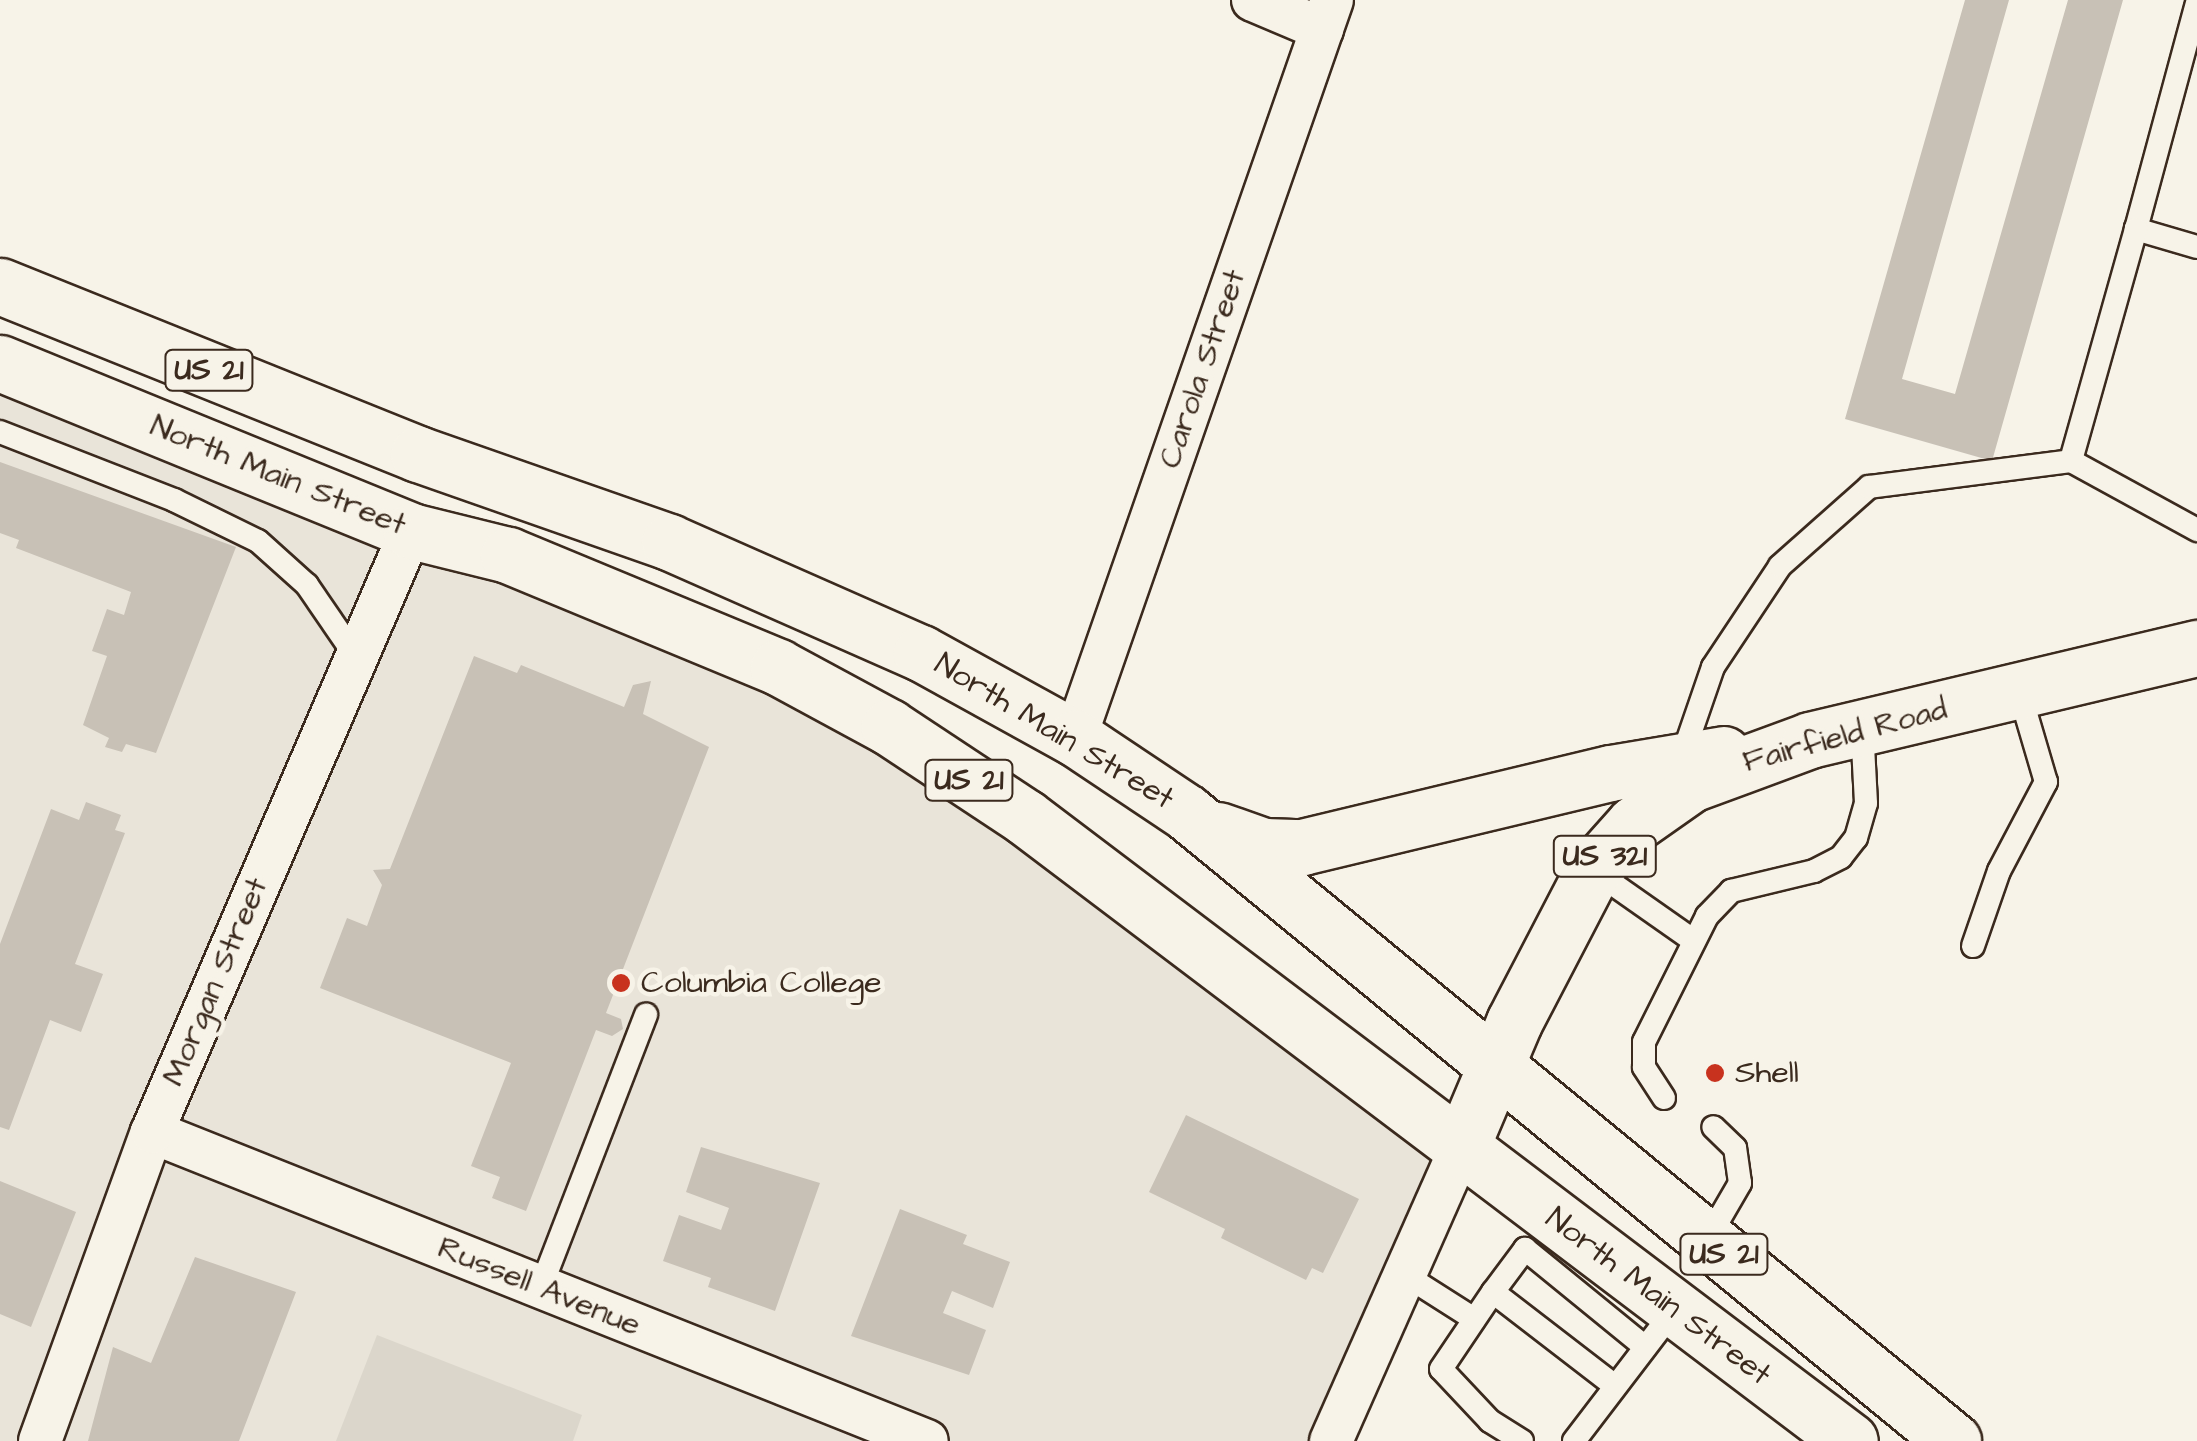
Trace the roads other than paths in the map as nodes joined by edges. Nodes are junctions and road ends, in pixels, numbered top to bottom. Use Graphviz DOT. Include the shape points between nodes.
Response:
graph roads {
  1 [pos="1253,0"];
  2 [pos="2197,2"];
  3 [pos="1327,15"];
  4 [pos="2136,229"];
  5 [pos="2197,248"];
  6 [pos="0,286"];
  7 [pos="0,363"];
  8 [pos="0,432"];
  9 [pos="2071,460"];
  10 [pos="2197,530"];
  11 [pos="411,531"];
  12 [pos="2197,648"];
  13 [pos="357,658"];
  14 [pos="2019,690"];
  15 [pos="1862,727"];
  16 [pos="1075,738"];
  17 [pos="1810,740"];
  18 [pos="1681,761"];
  19 [pos="1186,812"];
  20 [pos="1593,870"];
  21 [pos="1694,941"];
  22 [pos="1973,946"];
  23 [pos="646,1015"];
  24 [pos="1494,1068"];
  25 [pos="1664,1098"];
  26 [pos="1714,1127"];
  27 [pos="152,1132"];
  28 [pos="1460,1150"];
  29 [pos="1706,1240"];
  30 [pos="1405,1275"];
  31 [pos="541,1287"];
  32 [pos="1493,1292"];
  33 [pos="1474,1319"];
  34 [pos="1660,1328"];
  35 [pos="1615,1386"];
  36 [pos="40,1441"];
  37 [pos="927,1441"];
  38 [pos="1330,1441"];
  39 [pos="1522,1441"];
  40 [pos="1574,1441"];
  41 [pos="1850,1441"];
  42 [pos="1953,1441"];
  1 -- 3 [label="street"];
  2 -- 4 [label="lane"];
  3 -- 16 [label="street, Carola Street"];
  4 -- 5 [label="lane"];
  4 -- 9 [label="lane"];
  6 -- 16 [label="main road, North Main Street / US 21" via="418,454 669,542 922,653"];
  7 -- 11 [label="main road, North Main Street / US 21"];
  8 -- 13 [label="lane" via="258,540 307,585"];
  9 -- 10 [label="lane"];
  9 -- 18 [label="lane" via="1870,487 1780,566 1713,666"];
  11 -- 13 [label="street, Morgan Street"];
  11 -- 28 [label="main road, North Main Street / US 21" via="508,555 778,666 889,727 1025,817"];
  12 -- 14 [label="main road, Fairfield Road / US 321"];
  13 -- 27 [label="street, Morgan Street"];
  14 -- 15 [label="main road, Fairfield Road / US 321"];
  14 -- 22 [label="lane" via="2046,782 1999,871"];
  15 -- 17 [label="main road, Fairfield Road / US 321"];
  15 -- 21 [label="lane" via="1866,803 1856,838 1840,857 1814,871 1731,890"];
  16 -- 19 [label="main road, North Main Street / US 21"];
  17 -- 18 [label="main road"];
  17 -- 20 [label="main road, Fairfield Road / US 321" via="1691,784 1634,824"];
  18 -- 19 [label="main road" via="1302,847 1236,840"];
  19 -- 24 [label="main road, North Main Street / US 21"];
  20 -- 21 [label="lane"];
  20 -- 24 [label="main road, Fairfield Road / US 321"];
  21 -- 25 [label="lane" via="1644,1042 1644,1067"];
  23 -- 31 [label="lane"];
  24 -- 28 [label="main road, Fairfield Road / US 321"];
  24 -- 29 [label="main road, North Main Street / US 21"];
  26 -- 29 [label="lane" via="1734,1148 1740,1183"];
  27 -- 31 [label="street, Russell Avenue"];
  27 -- 36 [label="street, Morgan Street"];
  28 -- 30 [label="street"];
  28 -- 34 [label="main road, North Main Street / US 21"];
  29 -- 42 [label="main road, North Main Street / US 21"];
  30 -- 33 [label="lane"];
  30 -- 38 [label="street"];
  31 -- 37 [label="street, Russell Avenue"];
  32 -- 33 [label="lane"];
  32 -- 34 [label="lane" via="1525,1249"];
  32 -- 35 [label="lane"];
  33 -- 39 [label="lane" via="1441,1369 1490,1421"];
  34 -- 35 [label="lane"];
  34 -- 41 [label="main road, North Main Street / US 21"];
  35 -- 40 [label="lane"];
}
